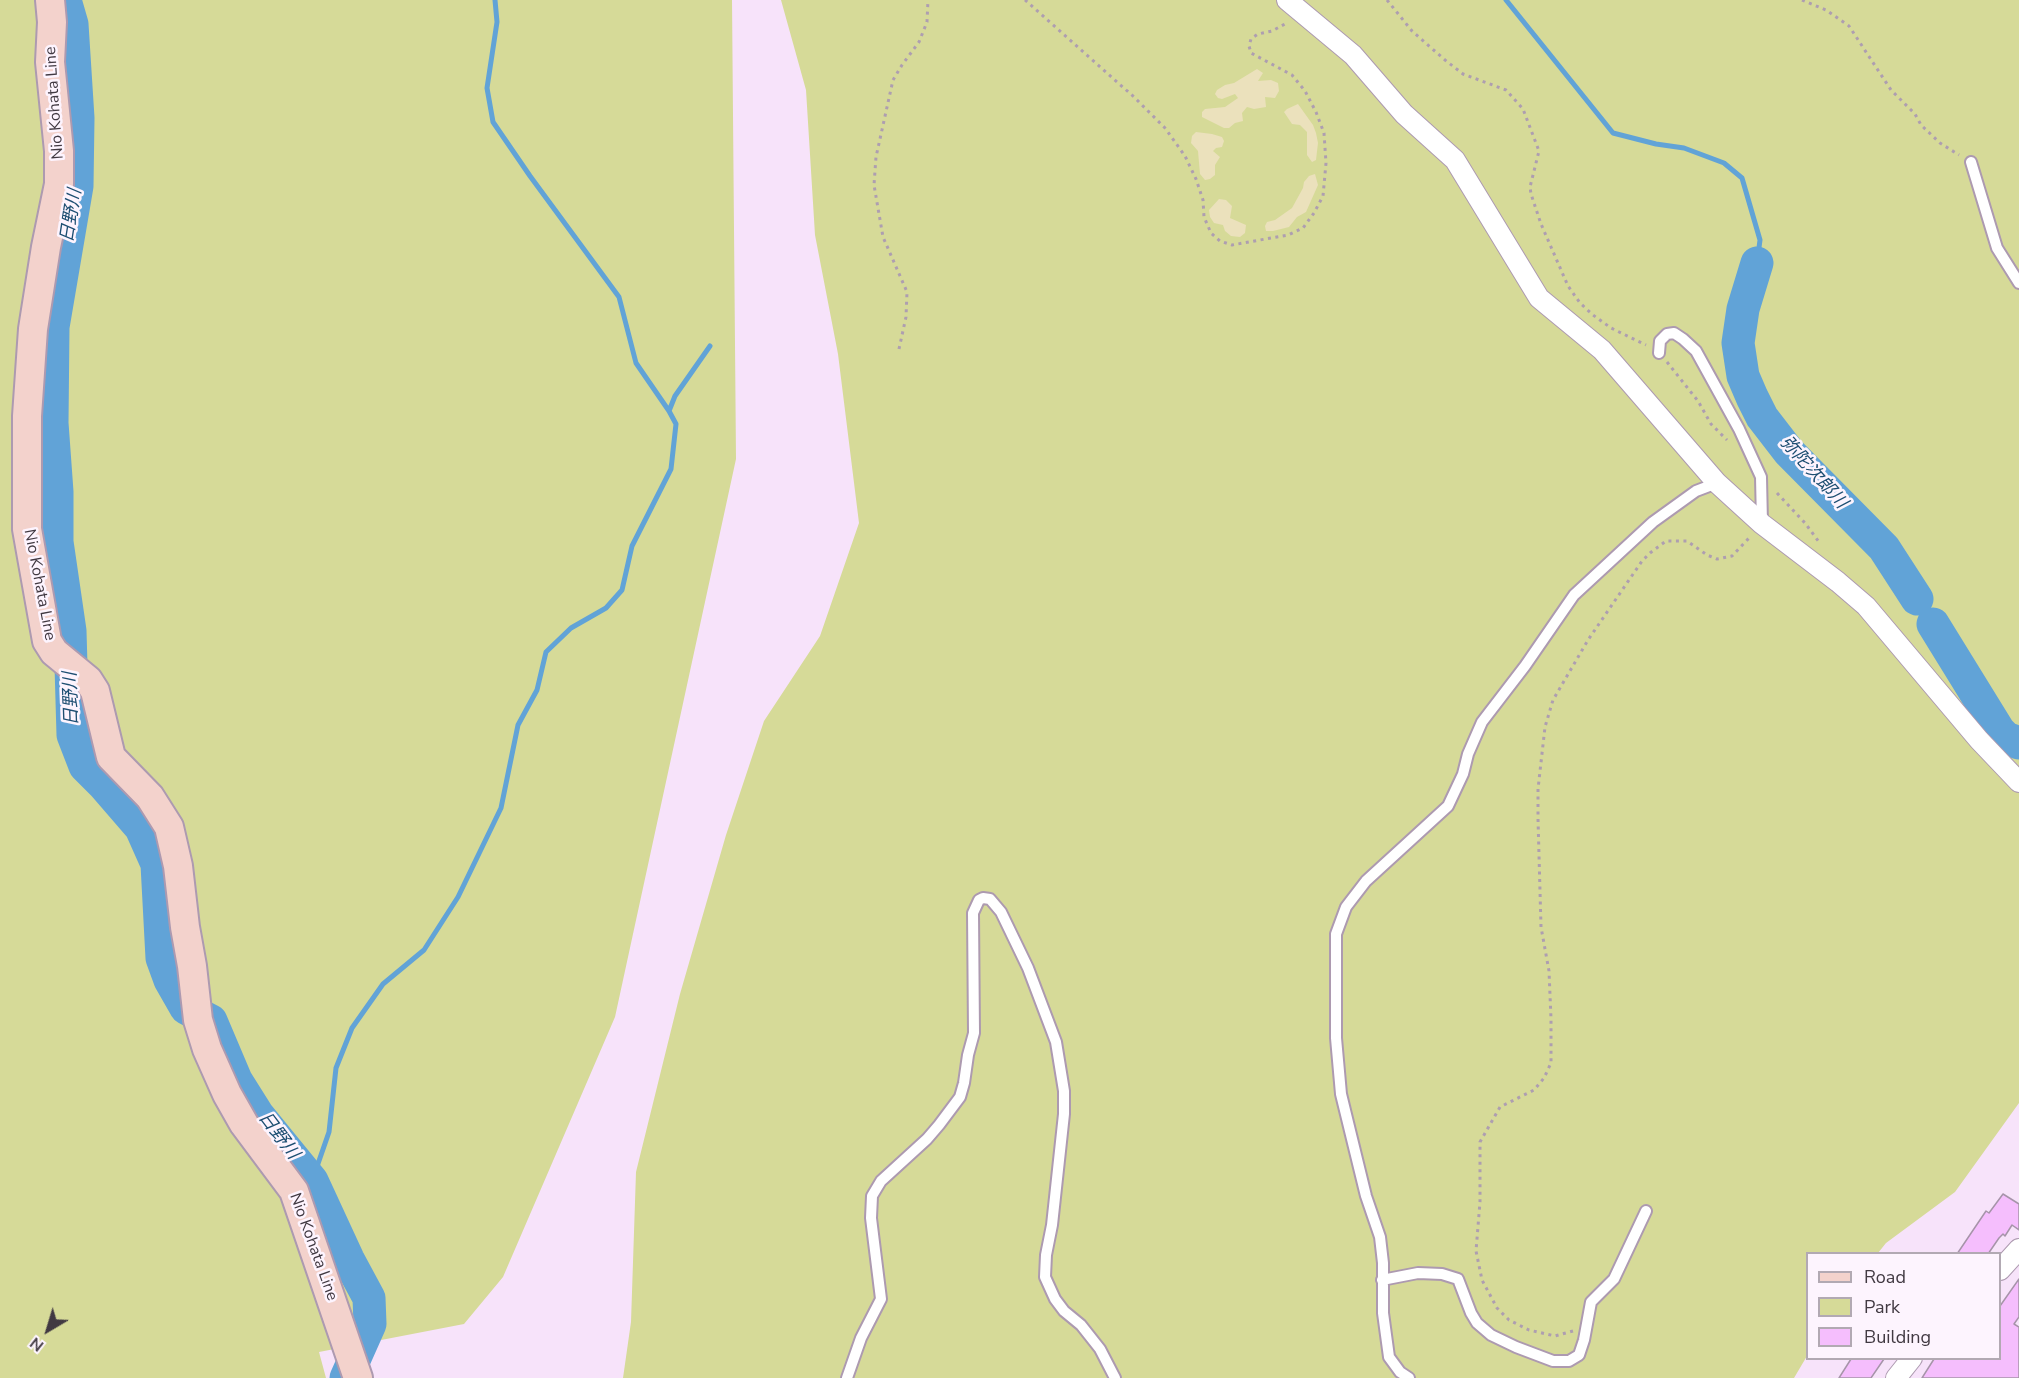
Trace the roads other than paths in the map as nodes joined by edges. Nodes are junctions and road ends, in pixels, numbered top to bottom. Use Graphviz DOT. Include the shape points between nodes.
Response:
graph roads {
  1 [pos="50,0"];
  2 [pos="1295,6"];
  3 [pos="1971,162"];
  4 [pos="2019,283"];
  5 [pos="1659,353"];
  6 [pos="1717,483"];
  7 [pos="1762,524"];
  8 [pos="2019,782"];
  9 [pos="1646,1211"];
  10 [pos="2019,1249"];
  11 [pos="2001,1269"];
  12 [pos="1382,1280"];
  13 [pos="358,1378"];
  14 [pos="847,1378"];
  15 [pos="1115,1378"];
  16 [pos="1409,1378"];
  1 -- 13 [label="main road, Nio Kohata Line" via="50,62 59,184 33,328 27,416 27,529 47,641 54,652 88,680 95,691 111,757 150,797 169,827 207,1049 244,1124 294,1191"];
  2 -- 6 [label="street" via="1353,56 1404,114 1455,160 1539,298 1602,350"];
  3 -- 4 [label="lane" via="1997,248"];
  5 -- 7 [label="lane" via="1660,341 1674,333 1696,351 1761,477"];
  6 -- 7 [label="street"];
  6 -- 12 [label="lane" via="1696,491 1653,522 1575,595 1482,722 1448,806 1366,881 1346,907 1336,934 1336,1038 1341,1094 1380,1237"];
  7 -- 8 [label="street" via="1866,606"];
  9 -- 12 [label="lane" via="1614,1278 1591,1302 1579,1355 1569,1361 1553,1361 1491,1335 1471,1313 1458,1279 1418,1273"];
  10 -- 11 [label="street"];
  12 -- 16 [label="lane" via="1389,1357"];
  14 -- 15 [label="lane" via="881,1299 872,1196 881,1180 939,1125 960,1097 964,1083 974,1033 973,913 983,898 990,899 1001,912 1028,968 1056,1042 1064,1114 1046,1277 1055,1299 1100,1350"];
}
